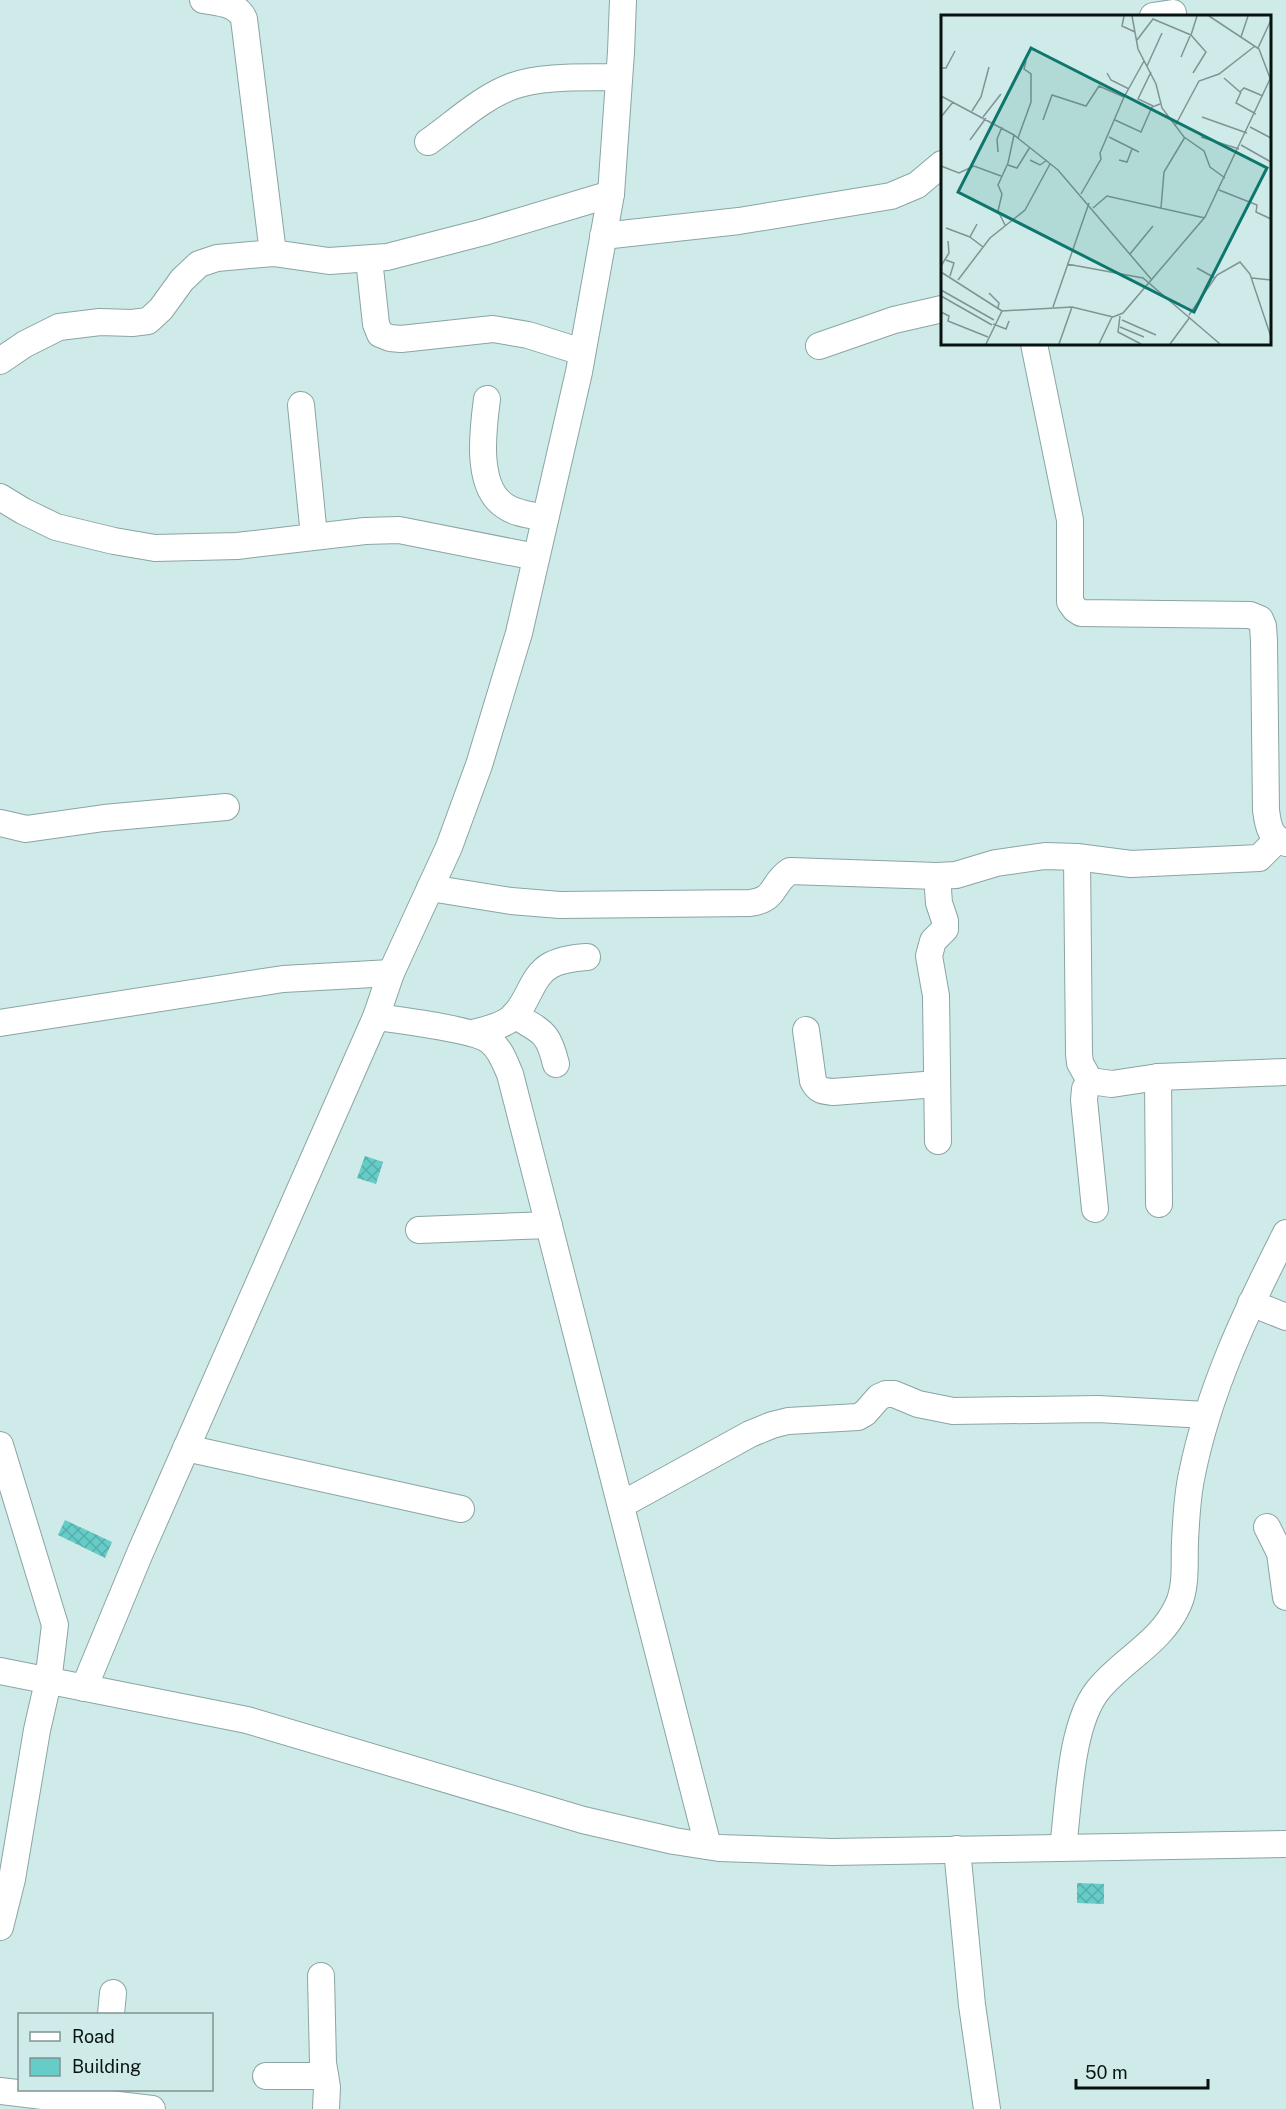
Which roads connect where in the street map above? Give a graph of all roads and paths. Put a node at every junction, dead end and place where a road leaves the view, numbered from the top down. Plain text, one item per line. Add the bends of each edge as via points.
1 (203, 0) edge
2 (623, 0) edge
3 (619, 77) junction
4 (428, 142) dead end
5 (941, 165) edge
6 (611, 194) junction
7 (603, 237) junction
8 (273, 253) junction
9 (369, 259) junction
10 (941, 309) edge
11 (1034, 345) edge
12 (819, 346) dead end
13 (582, 352) junction
14 (0, 360) edge
15 (487, 399) dead end
16 (301, 405) dead end
17 (0, 497) edge
18 (545, 519) junction
19 (314, 536) junction
20 (536, 556) junction
21 (226, 807) dead end
22 (0, 823) edge
23 (1281, 842) edge
24 (1077, 856) junction
25 (937, 876) junction
26 (430, 888) junction
27 (587, 957) dead end
28 (392, 972) junction
29 (514, 1015) junction
30 (376, 1017) junction
31 (0, 1023) edge
32 (806, 1030) dead end
33 (473, 1033) junction
34 (556, 1064) dead end
35 (1286, 1072) edge
36 (1158, 1077) junction
37 (1090, 1081) junction
38 (937, 1084) junction
39 (938, 1141) dead end
40 (1159, 1204) dead end
41 (1095, 1209) dead end
42 (549, 1225) junction
43 (419, 1230) dead end
44 (1286, 1233) edge
45 (1251, 1303) junction
46 (1286, 1317) edge
47 (1206, 1415) junction
48 (0, 1445) edge
49 (186, 1448) junction
50 (621, 1505) junction
51 (461, 1509) dead end
52 (1267, 1527) dead end
53 (1286, 1597) edge
54 (0, 1671) edge
55 (48, 1682) junction
56 (84, 1688) junction
57 (1286, 1844) edge
58 (708, 1846) junction
59 (1063, 1848) junction
60 (957, 1849) junction
61 (0, 1927) edge
62 (321, 1976) dead end
63 (266, 2076) dead end
64 (325, 2076) junction
65 (0, 2091) edge
66 (105, 2096) edge
67 (152, 2109) edge
68 (326, 2109) edge
69 (987, 2109) edge

1 - 8 street via 232,6 244,19
2 - 3 street
3 - 4 street via 540,80 514,85
3 - 6 street
5 - 7 street via 917,185 891,196 739,221
6 - 7 street
6 - 9 street via 484,232
7 - 13 street
8 - 9 street via 329,261
8 - 14 street via 217,258 199,264 148,321 59,327
9 - 13 street via 380,334 400,339 493,329
10 - 12 street via 894,320
11 - 23 street via 1070,520 1070,602 1081,613 1250,615 1260,619 1264,641 1266,810 1268,827
13 - 18 street
15 - 18 street via 483,452 488,485 494,496 512,510
16 - 19 street
17 - 19 street via 56,527 155,548 237,546
18 - 20 street
19 - 20 street via 399,530
20 - 26 street via 519,633 479,765
21 - 22 street via 26,829
23 - 24 street via 1259,858 1131,864
24 - 25 street via 1029,857
24 - 37 street via 1078,1054
25 - 26 street via 790,871 782,876 770,896 750,903 560,905
25 - 38 street via 945,921 945,929 933,941 929,956 936,996
26 - 28 street
27 - 29 street via 549,965
28 - 30 street
28 - 31 street via 283,979
29 - 33 street via 497,1026
29 - 34 street via 549,1040
30 - 33 street
30 - 49 street
32 - 38 street via 813,1082 822,1091
33 - 42 street via 490,1040 500,1051 510,1074
35 - 36 street
36 - 37 street via 1112,1084
36 - 40 street
37 - 41 street via 1084,1100
38 - 39 street
42 - 43 street
42 - 50 street
44 - 45 street
45 - 46 street
45 - 47 street
47 - 50 street via 1098,1409 953,1411 886,1394 858,1417 788,1421 750,1434
47 - 59 street via 1191,1477 1179,1603 1165,1628 1087,1705 1078,1733
48 - 55 street via 55,1625
49 - 51 street
49 - 56 street
50 - 58 street
52 - 53 street via 1280,1553
54 - 55 street
55 - 56 street
55 - 61 street
56 - 58 street via 247,1720 583,1820
57 - 59 street
58 - 60 street via 832,1852
59 - 60 street
60 - 69 street
62 - 64 street
63 - 64 street
64 - 68 street
65 - 66 street
66 - 67 street

